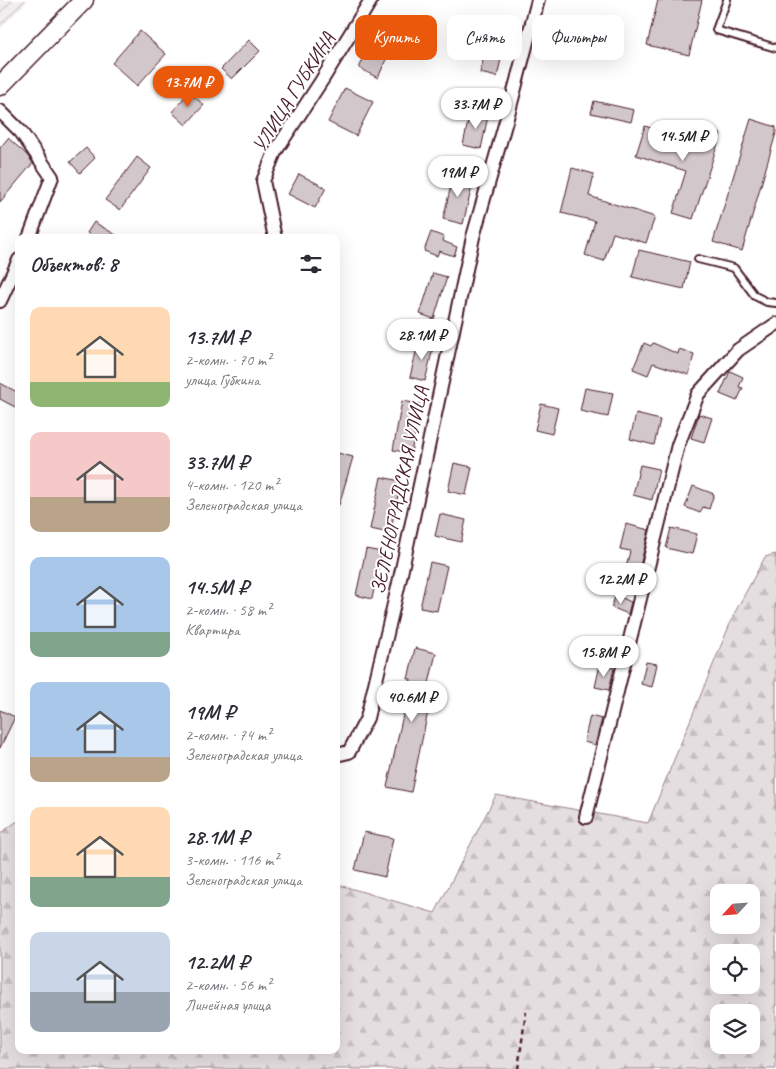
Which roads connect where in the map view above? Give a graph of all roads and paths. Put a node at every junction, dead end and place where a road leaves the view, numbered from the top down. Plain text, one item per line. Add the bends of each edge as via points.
1 (84, 0) edge
2 (371, 0) edge
3 (538, 0) edge
4 (727, 0) edge
5 (776, 48) edge
6 (0, 86) edge
7 (0, 111) edge
8 (31, 234) edge
9 (274, 234) edge
10 (698, 259) dead end
11 (15, 269) edge
12 (0, 301) edge
13 (776, 303) edge
14 (776, 324) edge
15 (342, 754) edge
16 (586, 817) dead end
17 (526, 1012) dead end
18 (518, 1069) edge

1 - 6 main road
2 - 9 street, УЛИЦА ГУБКИНА via 275,152 263,181
3 - 15 street, ЗЕЛЕНОГРАДСКАЯ УЛИЦА via 473,237 399,583 366,718
4 - 5 lane via 716,30
7 - 8 street via 21,132 52,177
10 - 13 lane via 734,268 755,296
11 - 12 street
14 - 16 street via 738,350 698,394 678,445
17 - 18 path

